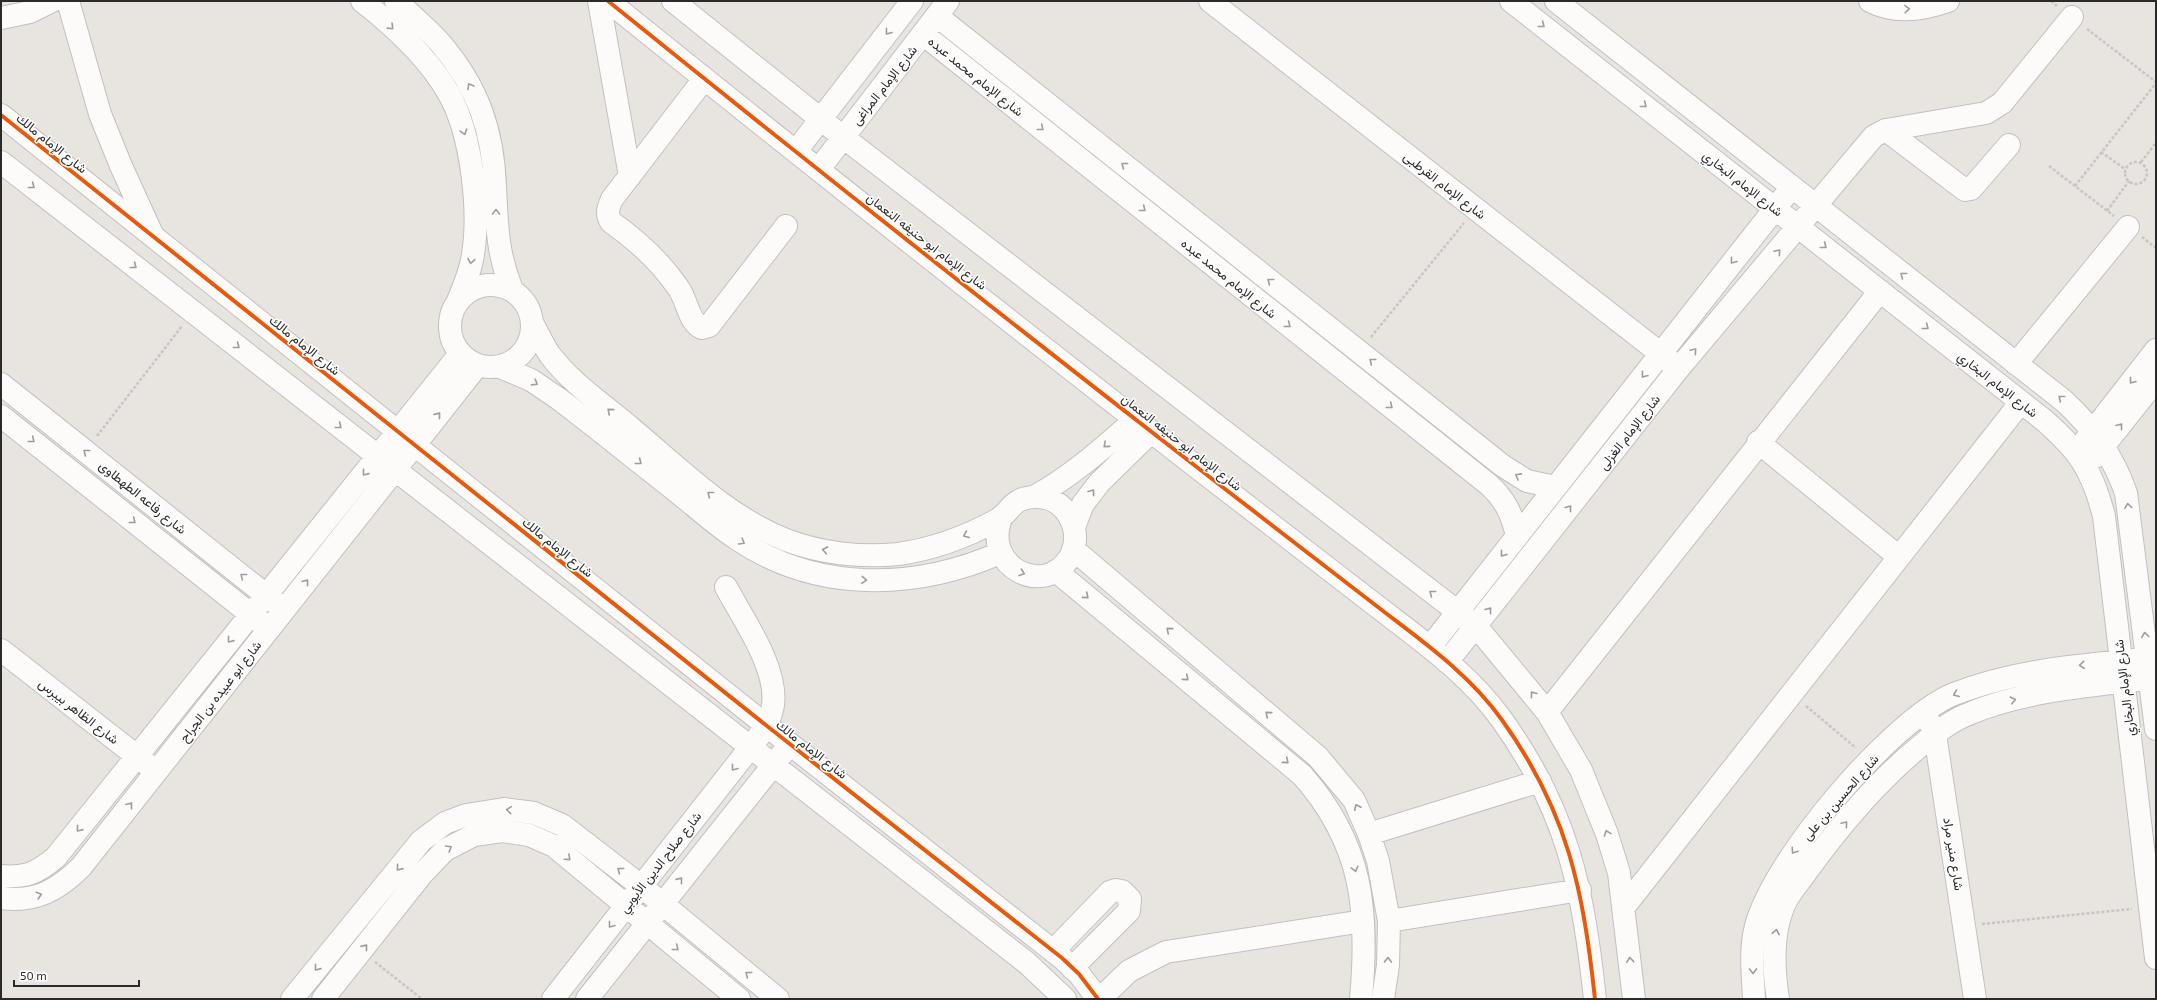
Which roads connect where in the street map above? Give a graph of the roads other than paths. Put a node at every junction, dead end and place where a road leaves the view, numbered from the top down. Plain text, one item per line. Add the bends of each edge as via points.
1 (52, 1) edge
2 (68, 1) edge
3 (362, 1) edge
4 (396, 1) edge
5 (599, 1) edge
6 (608, 1) edge
7 (672, 1) edge
8 (912, 1) edge
9 (1210, 1) edge
10 (1511, 1) edge
11 (1556, 1) edge
12 (1870, 1) edge
13 (1948, 1) edge
14 (943, 8) edge
15 (2072, 17) road end
16 (1, 18) edge
17 (923, 34) junction
18 (704, 78) junction
19 (1, 115) edge
20 (820, 120) junction
21 (1886, 130) junction
22 (843, 137) junction
23 (2009, 145) dead end
24 (796, 151) junction
25 (1, 162) edge
26 (819, 169) junction
27 (630, 176) junction
28 (1792, 187) junction
29 (1816, 206) junction
30 (1775, 208) junction
31 (1197, 223) junction
32 (786, 226) dead end
33 (1799, 227) junction
34 (2128, 227) road end
35 (154, 238) junction
36 (1183, 241) junction
37 (512, 290) junction
38 (1880, 290) junction
39 (457, 303) junction
40 (532, 323) junction
41 (2156, 350) edge
42 (1660, 354) junction
43 (469, 360) junction
44 (2016, 364) junction
45 (500, 367) junction
46 (1679, 368) junction
47 (2156, 380) edge
48 (1, 384) edge
49 (2021, 402) junction
50 (1, 416) edge
51 (1144, 425) junction
52 (406, 438) junction
53 (2099, 438) junction
54 (1758, 442) junction
55 (2082, 460) junction
56 (387, 463) junction
57 (1555, 487) junction
58 (1034, 497) junction
59 (1001, 518) junction
60 (1074, 527) junction
61 (1517, 536) junction
62 (1073, 549) junction
63 (1000, 553) junction
64 (1900, 557) junction
65 (1056, 571) junction
66 (726, 587) dead end
67 (266, 595) junction
68 (284, 610) junction
69 (1457, 612) junction
70 (251, 615) junction
71 (1476, 626) junction
72 (269, 629) junction
73 (1430, 647) junction
74 (1, 650) edge
75 (1447, 662) junction
76 (2152, 668) edge
77 (2122, 671) junction
78 (1547, 712) junction
79 (1922, 714) junction
80 (767, 726) junction
81 (2156, 729) edge
82 (1936, 734) junction
83 (790, 744) junction
84 (750, 748) junction
85 (1875, 755) junction
86 (137, 757) junction
87 (773, 766) junction
88 (1896, 766) junction
89 (156, 772) junction
90 (1540, 781) junction
91 (1369, 834) junction
92 (1, 876) edge
93 (641, 886) junction
94 (1580, 890) junction
95 (1, 898) edge
96 (662, 903) junction
97 (625, 906) junction
98 (1624, 907) junction
99 (2153, 907) edge
100 (1363, 921) junction
101 (1389, 921) junction
102 (646, 923) junction
103 (2155, 935) edge
104 (1053, 951) junction
105 (2156, 958) edge
106 (1072, 968) junction
107 (292, 999) edge
108 (323, 999) edge
109 (553, 999) edge
110 (587, 999) edge
111 (739, 999) edge
112 (778, 999) edge
113 (1065, 999) edge
114 (1099, 999) edge
115 (1361, 999) edge
116 (1384, 999) edge
117 (1595, 999) edge
118 (1634, 999) edge
119 (1754, 999) edge
120 (1778, 999) edge
121 (1975, 999) edge

1 - 16 street via 30,12
2 - 35 street via 103,120
3 -> 39 street via 423,58 437,76 449,94 466,140 474,189 474,238 466,282
37 -> 4 street via 505,273 497,236 494,170 488,124 476,95 460,68 441,44
5 - 27 street
6 - 18 street, شارع الإمام ابو حنيفه النعمان
7 - 20 street
8 -> 20 street
9 - 42 street, شارع الإمام القرطبى
10 -> 30 street, شارع الإمام البخاري
11 - 28 street, شارع الإمام البخاري
12 -> 13 street via 1903,10 1928,8
14 - 17 street, شارع الإمام المراغى
31 -> 14 street, شارع الإمام محمد عبده
15 - 21 street via 1995,109 1976,115
17 - 22 street, شارع الإمام المراغى
17 -> 36 street, شارع الإمام محمد عبده
18 - 24 street, شارع الإمام ابو حنيفه النعمان
18 - 27 street
19 - 35 street, شارع الإمام مالك
20 - 22 street
20 - 24 street
21 - 23 street via 1965,190 1971,188
21 - 29 street, شارع الإمام الغزلى via 1874,136
22 - 26 street, شارع الإمام المراغى
69 -> 22 street
24 - 26 street, شارع الإمام ابو حنيفه النعمان
25 -> 56 street
26 - 51 street, شارع الإمام ابو حنيفه النعمان
27 - 32 street via 612,199 608,209 609,218 659,262 680,290 695,324 702,328 709,326
28 - 29 street, شارع الإمام البخاري
28 - 30 street, شارع الإمام الغزلى
29 - 33 street, شارع الإمام الغزلى
44 -> 29 street, شارع الإمام البخاري
30 - 33 street, شارع الإمام البخاري
30 -> 42 street, شارع الإمام الغزلى
31 - 36 street
57 -> 31 street, شارع الإمام محمد عبده via 1534,483 1514,474
33 -> 38 street, شارع الإمام البخاري
46 -> 33 street, شارع الإمام الغزلى
34 - 44 street
35 - 52 street, شارع الإمام مالك
36 -> 61 street, شارع الإمام محمد عبده via 1488,484 1508,506
37 - 39 street via 492,285 482,286 464,295
37 - 40 street via 526,304
38 -> 49 street, شارع الإمام البخاري
38 - 54 street
39 - 43 street via 452,313 450,335
40 - 45 street via 532,333 525,351 518,358
59 -> 40 street via 951,542 896,554 841,553 787,540 761,529 713,496 574,381 550,354
41 -> 53 street
42 - 46 street, شارع الإمام القرطبى
42 -> 57 street, شارع الإمام الغزلى
43 - 45 street
43 - 52 street, شارع ابو عبيده بن الجراح
53 -> 44 street, شارع الإمام البخاري via 2064,401
45 -> 63 street via 531,380 559,399 737,539 786,564 839,578 894,580 949,572
71 -> 46 street, شارع الإمام الغزلى
53 -> 47 street
67 -> 48 street, شارع رفاعه الطهطاوى
49 - 55 street, شارع الإمام البخاري via 2062,436
49 - 64 street
50 -> 70 street, شارع رفاعه الطهطاوى
51 -> 58 street
60 -> 51 street via 1083,504
51 - 73 street, شارع الإمام ابو حنيفه النعمان
52 - 56 street, شارع ابو عبيده بن الجراح
52 - 80 street, شارع الإمام مالك
53 - 55 street
76 -> 53 street, شارع الإمام البخاري via 2126,493 2118,470
54 - 64 street
54 - 78 street
55 - 77 street, شارع الإمام البخاري via 2097,491 2104,516
56 -> 67 street, شارع ابو عبيده بن الجراح
68 -> 56 street, شارع ابو عبيده بن الجراح
56 - 84 street
57 - 61 street, شارع الإمام الغزلى
58 - 59 street via 1015,503
58 - 60 street via 1045,498 1064,508
59 - 63 street via 996,535
60 - 62 street via 1076,538
61 -> 69 street, شارع الإمام الغزلى
62 - 65 street via 1066,562
91 -> 62 street via 1354,800 1318,757
63 -> 65 street via 1010,566 1024,574 1040,576
64 - 98 street
65 -> 100 street via 1307,780 1335,818 1346,842 1361,894
66 - 80 street via 754,638 772,684 773,705
67 - 68 street, شارع رفاعه الطهطاوى
67 - 70 street, شارع ابو عبيده بن الجراح
68 - 72 street, شارع ابو عبيده بن الجراح
69 - 71 street
69 - 73 street, شارع الإمام الغزلى
70 - 72 street, شارع رفاعه الطهطاوى
70 -> 86 street, شارع ابو عبيده بن الجراح
71 - 75 street, شارع الإمام الغزلى
78 -> 71 street
72 - 89 street, شارع ابو عبيده بن الجراح
73 - 75 street, شارع الإمام ابو حنيفه النعمان
74 - 86 street, شارع الظاهر بيبرس
75 - 90 street, شارع الإمام ابو حنيفه النعمان via 1475,687 1500,716
76 - 77 street
76 - 81 street, شارع الإمام البخاري
77 -> 79 street, شارع الحسين بن على via 2057,667 2005,677 1953,694
82 -> 77 street, شارع الحسين بن على via 1964,716 1994,704 2059,690
77 - 99 street, شارع الإمام البخاري
98 -> 78 street via 1619,873 1607,834 1581,770
79 - 82 street, شارع منير مراد
79 - 85 street, شارع الحسين بن على
80 - 83 street, شارع الإمام مالك
80 - 84 street, شارع صلاح الدين الأيوبي
82 - 88 street, شارع الحسين بن على
82 - 121 street, شارع منير مراد
83 - 87 street, شارع صلاح الدين الأيوبي
83 - 104 street, شارع الإمام مالك
84 - 87 street
84 -> 93 street, شارع صلاح الدين الأيوبي
85 - 88 street
85 -> 119 street, شارع الحسين بن على via 1837,796 1794,850 1767,894 1754,930
86 - 89 street, شارع الظاهر بيبرس
86 -> 92 street, شارع ابو عبيده بن الجراح via 56,857 40,870 18,877
96 -> 87 street, شارع صلاح الدين الأيوبي
87 - 113 street via 1027,963
120 -> 88 street, شارع الحسين بن على via 1774,960 1776,931 1786,901 1820,854
95 -> 89 street, شارع ابو عبيده بن الجراح via 28,898 48,893 66,882 81,867
90 - 91 street
90 - 94 street, شارع الإمام ابو حنيفه النعمان via 1565,838
91 - 101 street via 1378,861
93 - 96 street
93 - 97 street, شارع صلاح الدين الأيوبي
93 -> 107 street via 562,825 534,813 504,809 466,815 445,823 420,841
94 - 101 street
94 - 117 street, شارع الإمام ابو حنيفه النعمان
96 - 102 street, شارع صلاح الدين الأيوبي
112 -> 96 street
97 - 102 street
108 -> 97 street via 422,874 445,850 474,835 502,831 529,835 554,846
97 -> 109 street, شارع صلاح الدين الأيوبي
118 -> 98 street
99 - 103 street, شارع الإمام البخاري
100 - 114 street via 1166,952 1129,971
100 - 115 street via 1364,964
116 -> 101 street
102 - 110 street, شارع صلاح الدين الأيوبي
102 -> 111 street
103 - 105 street, شارع الإمام البخاري
104 - 106 street, شارع الإمام مالك
104 - 106 street via 1110,892 1116,890 1127,894 1130,899 1128,911
106 - 114 street, شارع الإمام مالك

